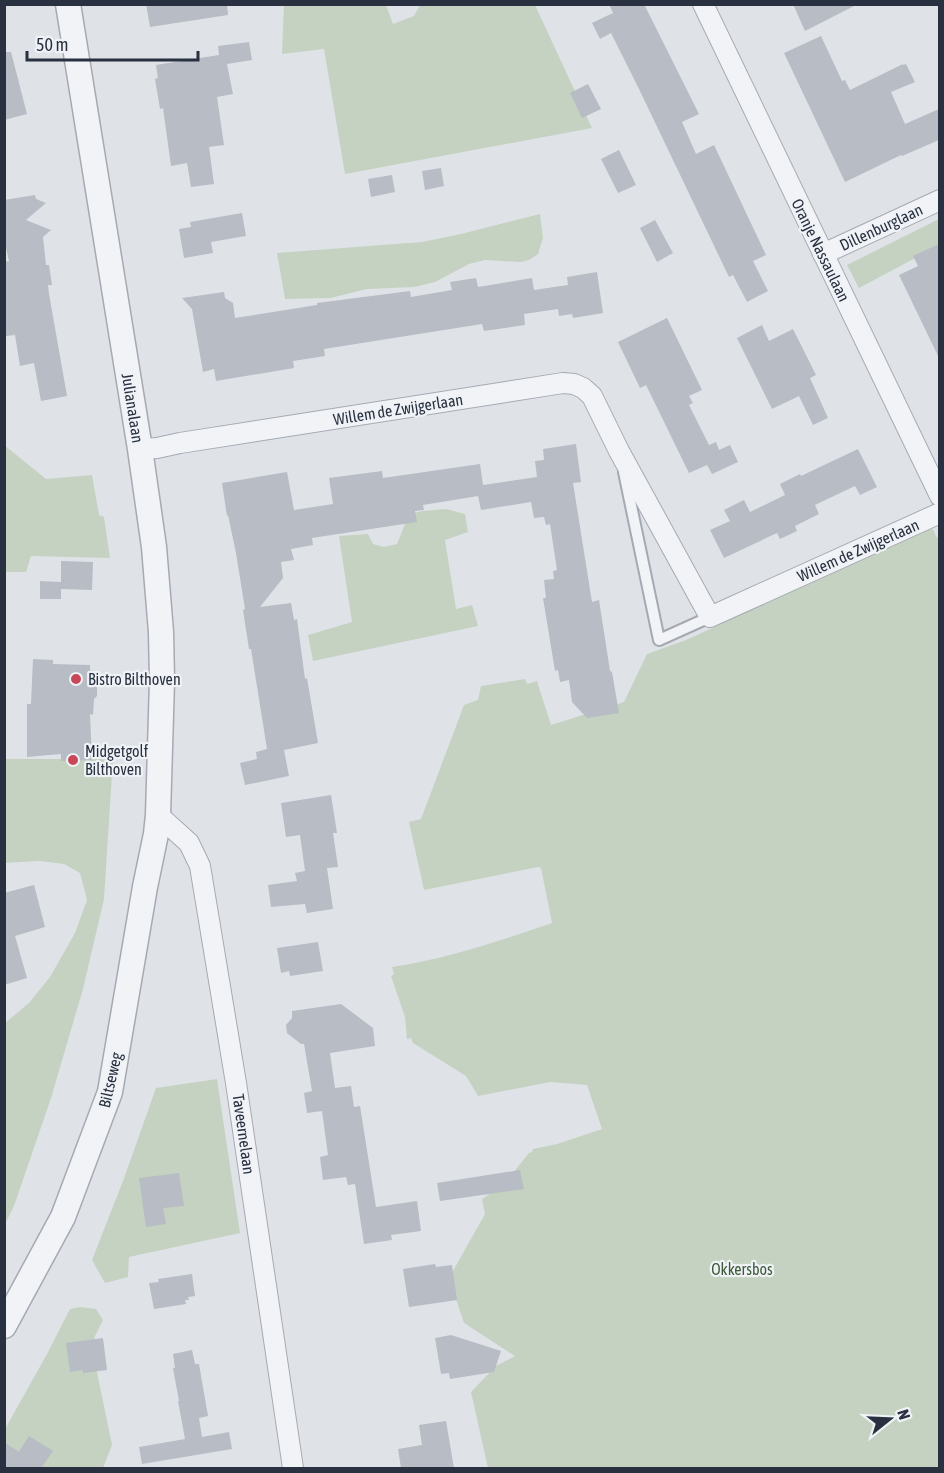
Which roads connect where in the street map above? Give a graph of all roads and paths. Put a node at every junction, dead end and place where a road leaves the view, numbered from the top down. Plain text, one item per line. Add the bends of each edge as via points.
1 (68, 4) edge
2 (703, 4) edge
3 (939, 200) edge
4 (823, 254) junction
5 (140, 449) junction
6 (619, 451) junction
7 (939, 496) edge
8 (939, 513) edge
9 (710, 617) junction
10 (158, 815) junction
11 (4, 1326) edge
12 (293, 1468) edge

1 - 5 street, Julianalaan
2 - 4 street, Oranje Nassaulaan
3 - 4 street, Dillenburglaan
4 - 7 street, Oranje Nassaulaan
5 - 6 street, Willem de Zwijgerlaan via 563,383 583,388 592,396
5 - 10 street, Julianalaan via 161,632
6 - 9 street, Willem de Zwijgerlaan
6 - 9 lane, Willem de Zwijgerlaan via 659,640
8 - 9 street, Willem de Zwijgerlaan
10 - 11 street, Biltseweg via 110,1092 63,1217
10 - 12 street, Taveernelaan via 189,843 200,866

